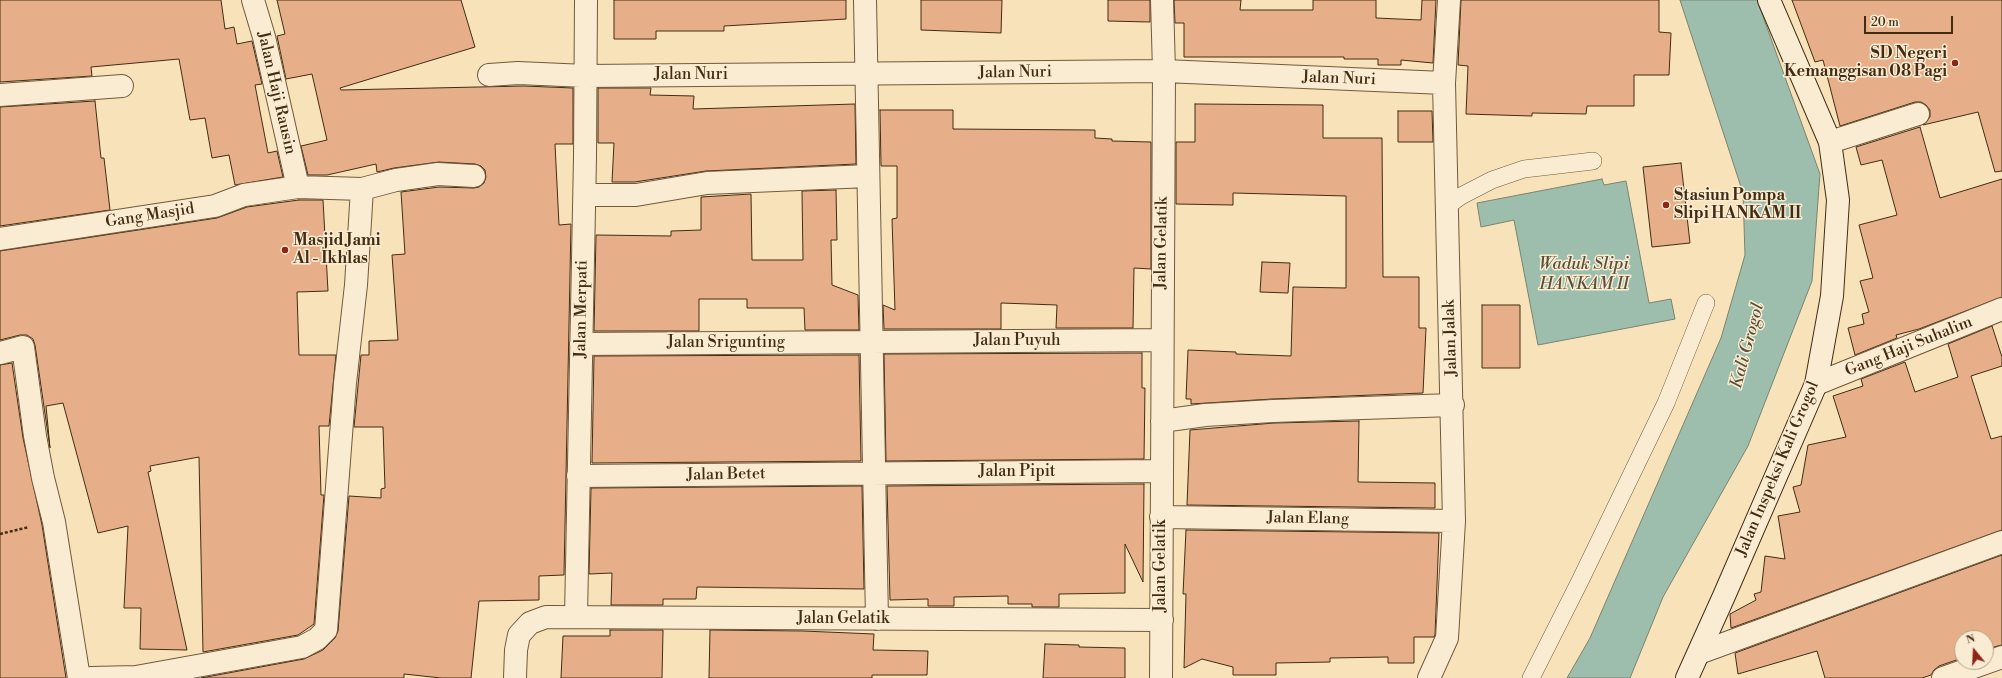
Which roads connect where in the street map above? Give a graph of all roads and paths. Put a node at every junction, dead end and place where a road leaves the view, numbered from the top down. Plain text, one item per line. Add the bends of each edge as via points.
1 (253, 0) edge
2 (586, 0) edge
3 (865, 0) edge
4 (1162, 0) edge
5 (1449, 0) edge
6 (1769, 0) edge
7 (1164, 71) junction
8 (866, 74) junction
9 (489, 75) dead end
10 (586, 76) junction
11 (1444, 83) junction
12 (122, 86) dead end
13 (0, 95) edge
14 (1918, 114) dead end
15 (1830, 142) junction
16 (1593, 161) dead end
17 (474, 176) dead end
18 (868, 176) junction
19 (298, 187) junction
20 (362, 189) junction
21 (585, 195) junction
22 (1446, 208) junction
23 (0, 239) edge
24 (1706, 303) dead end
25 (2002, 309) edge
26 (1161, 340) junction
27 (872, 342) junction
28 (581, 344) junction
29 (0, 353) edge
30 (1816, 384) junction
31 (1453, 405) junction
32 (1162, 421) junction
33 (1161, 471) junction
34 (873, 473) junction
35 (578, 476) junction
36 (1161, 518) junction
37 (1454, 521) junction
38 (2002, 542) edge
39 (576, 617) junction
40 (877, 619) junction
41 (1162, 620) junction
42 (1699, 652) junction
43 (2002, 657) edge
44 (1428, 676) edge
45 (79, 678) edge
46 (91, 678) edge
47 (515, 678) edge
48 (1161, 678) edge
49 (1531, 678) edge
50 (1687, 678) edge
51 (1943, 678) edge

1 - 19 street, Jalan Haji Rausin via 264,37
2 - 10 street, Jalan Merpati
3 - 8 street
4 - 7 street, Jalan Gelatik
5 - 11 street, Jalan Jalak
6 - 15 street, Jalan Inspeksi Kali Grogol
7 - 8 street, Jalan Nuri
7 - 11 street, Jalan Nuri
7 - 26 street, Jalan Gelatik
8 - 10 street, Jalan Nuri
8 - 18 street
9 - 10 street, Jalan Nuri via 518,72
10 - 21 street, Jalan Merpati
11 - 22 street, Jalan Jalak
12 - 13 street
14 - 15 street
15 - 30 street, Jalan Inspeksi Kali Grogol via 1838,208 1832,296
16 - 22 lane via 1524,169 1492,180 1461,196
17 - 20 street, Gang Masjid via 438,174 396,180
18 - 21 street via 707,183 636,195
18 - 27 street
19 - 20 street, Gang Masjid
19 - 23 street, Gang Masjid via 244,195 215,206
20 - 46 street via 326,630 317,639 302,647 136,677
21 - 28 street, Jalan Merpati
22 - 31 street, Jalan Jalak
24 - 49 lane via 1666,403
25 - 30 street, Gang Haji Suhalim
26 - 27 street, Jalan Puyuh
26 - 32 street, Jalan Gelatik
27 - 28 street, Jalan Srigunting
27 - 34 street
28 - 35 street, Jalan Merpati
29 - 45 street via 23,347 35,436 54,522
30 - 42 street, Jalan Inspeksi Kali Grogol
31 - 32 street via 1273,411 1205,415
31 - 37 street, Jalan Jalak
32 - 33 street, Jalan Gelatik
33 - 34 street, Jalan Pipit
33 - 36 street, Jalan Gelatik
34 - 35 street, Jalan Betet
34 - 40 street
35 - 39 street, Jalan Merpati
36 - 37 street, Jalan Elang
36 - 41 street, Jalan Gelatik
37 - 44 street, Jalan Jalak via 1448,638
38 - 42 street
39 - 40 street, Jalan Gelatik
39 - 47 street, Jalan Gelatik via 546,617 530,623 519,635
40 - 41 street, Jalan Gelatik
41 - 48 street
42 - 50 street, Jalan Inspeksi Kali Grogol
43 - 51 street

